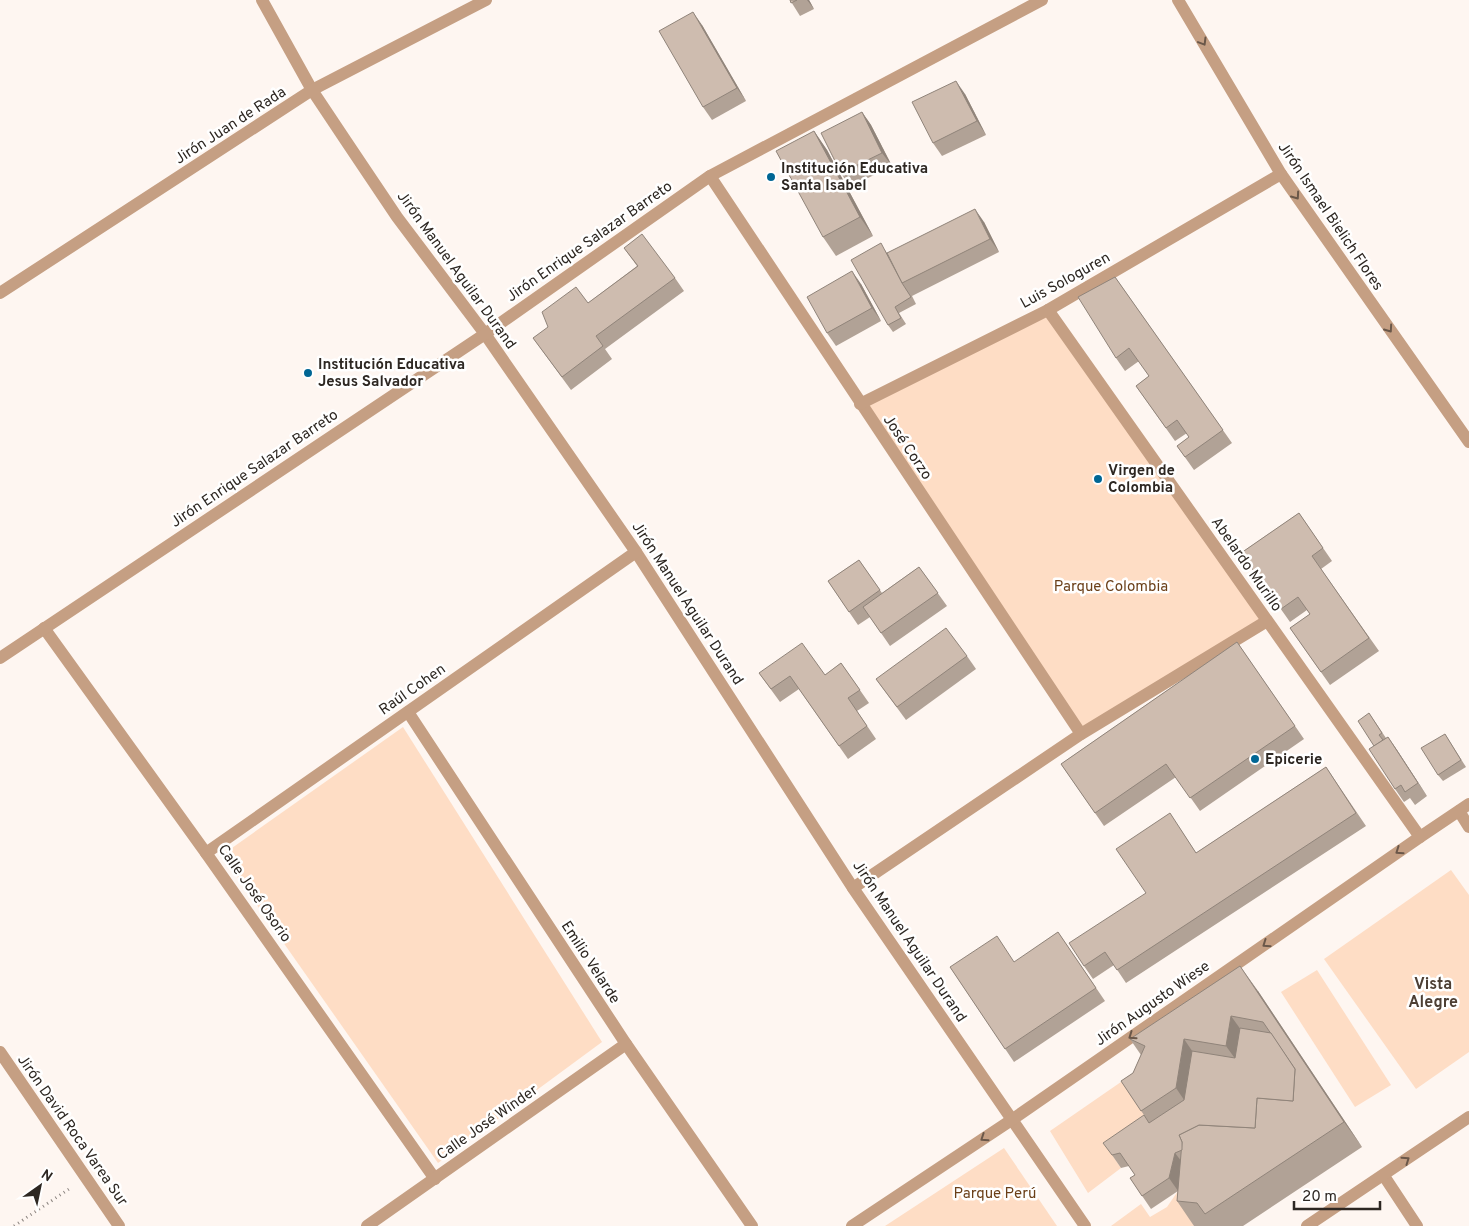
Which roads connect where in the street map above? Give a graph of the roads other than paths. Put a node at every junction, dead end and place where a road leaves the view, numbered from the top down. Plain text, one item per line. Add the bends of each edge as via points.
1 (262, 0) edge
2 (486, 0) edge
3 (1042, 0) edge
4 (1178, 0) edge
5 (312, 90) junction
6 (1281, 174) junction
7 (710, 176) junction
8 (0, 293) edge
9 (1048, 310) junction
10 (485, 334) junction
11 (860, 404) junction
12 (1469, 442) edge
13 (636, 552) junction
14 (1267, 621) junction
15 (44, 628) junction
16 (0, 658) edge
17 (408, 712) junction
18 (1081, 734) junction
19 (1464, 808) edge
20 (1469, 827) edge
21 (1420, 837) junction
22 (206, 852) junction
23 (853, 888) junction
24 (626, 1044) junction
25 (0, 1052) edge
26 (1469, 1117) edge
27 (1013, 1119) junction
28 (1384, 1176) junction
29 (435, 1179) junction
30 (119, 1226) edge
31 (367, 1226) edge
32 (752, 1226) edge
33 (852, 1226) edge
34 (1085, 1226) edge
35 (1307, 1226) edge
36 (1417, 1226) edge

1 - 5 street, Jirón Manuel Aguilar Durand
2 - 5 street, Jirón Juan de Rada
3 - 7 street, Jirón Enrique Salazar Barreto
4 -> 6 street, Jirón Ismael Bielich Flores
5 - 8 street, Jirón Juan de Rada
5 - 10 street, Jirón Manuel Aguilar Durand via 398,216
6 - 9 street, Luis Sologuren
6 -> 12 street, Jirón Ismael Bielich Flores
7 - 10 street, Jirón Enrique Salazar Barreto
7 - 11 street, José Corzo
9 - 11 street, Luis Sologuren
9 - 14 street, Abelardo Murillo
10 - 13 street, Jirón Manuel Aguilar Durand
10 - 15 street, Jirón Enrique Salazar Barreto
11 - 18 street, José Corzo
13 - 17 street, Raúl Cohen
13 - 23 street, Jirón Manuel Aguilar Durand
14 - 18 street
14 - 21 street, Abelardo Murillo
15 - 16 street, Jirón Enrique Salazar Barreto
15 - 22 street, Calle José Osorio
17 - 22 street, Raúl Cohen
17 - 24 street, Emilio Velarde
18 - 23 street
19 - 20 street
19 - 21 street, Jirón Augusto Wiese
21 -> 27 street, Jirón Augusto Wiese
22 - 29 street, Calle José Osorio
23 - 27 street, Jirón Manuel Aguilar Durand
24 - 29 street, Calle José Winder
24 - 32 street, Emilio Velarde
25 - 30 street, Jirón David Roca Varea Sur
28 -> 26 street
27 -> 33 street, Jirón Augusto Wiese
27 - 34 street, Jirón Manuel Aguilar Durand
28 - 35 street
28 - 36 street
29 - 31 street, Calle José Winder

